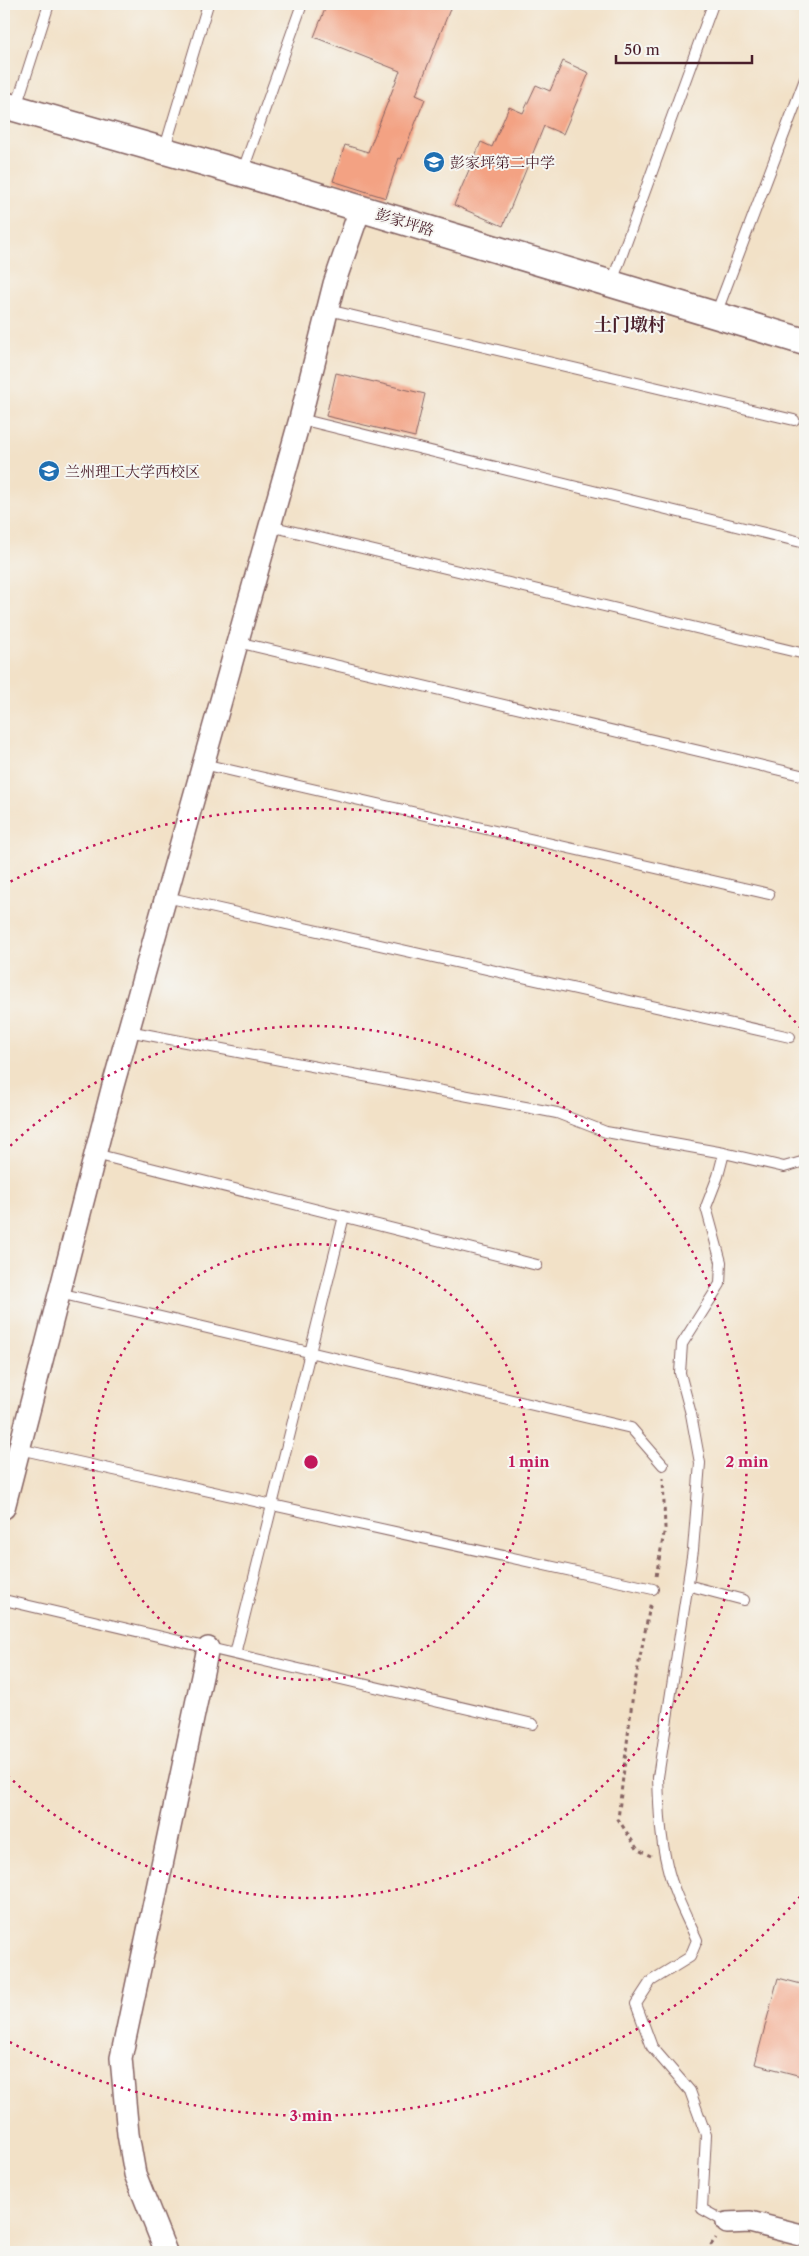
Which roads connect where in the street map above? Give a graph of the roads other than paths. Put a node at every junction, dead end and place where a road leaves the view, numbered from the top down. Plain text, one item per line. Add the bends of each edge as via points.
1 (49, 4) edge
2 (208, 4) edge
3 (302, 4) edge
4 (713, 4) edge
5 (805, 79) edge
6 (10, 107) edge
7 (164, 151) junction
8 (242, 173) junction
9 (360, 209) junction
10 (611, 284) junction
11 (328, 310) junction
12 (715, 315) junction
13 (805, 342) edge
14 (300, 419) junction
15 (794, 420) dead end
16 (270, 526) junction
17 (805, 543) edge
18 (237, 642) junction
19 (805, 654) edge
20 (203, 764) junction
21 (805, 776) edge
22 (769, 894) dead end
23 (166, 897) junction
24 (128, 1030) junction
25 (790, 1037) dead end
26 (724, 1153) junction
27 (95, 1154) junction
28 (805, 1161) edge
29 (344, 1216) junction
30 (537, 1265) dead end
31 (59, 1293) junction
32 (310, 1352) junction
33 (19, 1449) junction
34 (663, 1465) road end
35 (272, 1505) junction
36 (4, 1508) edge
37 (688, 1584) junction
38 (653, 1589) road end
39 (4, 1600) edge
40 (744, 1600) dead end
41 (208, 1648) junction
42 (235, 1654) junction
43 (533, 1724) dead end
44 (727, 2223) joint
45 (805, 2236) edge
46 (166, 2252) edge

1 - 6 lane
2 - 7 lane
3 - 8 lane
4 - 10 lane
5 - 12 lane
6 - 7 street, 彭家坪路
7 - 8 street, 彭家坪路
8 - 9 street, 彭家坪路
9 - 10 street, 彭家坪路
9 - 11 street
10 - 12 street, 彭家坪路
11 - 14 street
11 - 15 lane
12 - 13 street, 彭家坪路
14 - 16 street
14 - 17 lane
16 - 18 street
16 - 19 lane
18 - 20 street
18 - 21 lane
20 - 22 lane
20 - 23 street
23 - 24 street
23 - 25 lane
24 - 26 lane via 557,1113 606,1132
24 - 27 street
26 - 28 lane via 784,1167
26 - 37 lane via 706,1207 721,1262 720,1284 682,1344 680,1373 700,1463
27 - 29 lane
27 - 31 street
29 - 30 lane
29 - 32 lane
31 - 32 lane
31 - 33 street
32 - 34 lane via 631,1428
32 - 35 lane
33 - 35 lane
33 - 36 street
35 - 38 lane
35 - 42 lane
37 - 40 lane
37 - 44 lane via 658,1777 666,1865 697,1940 690,1957 651,1981 636,2004 652,2047 690,2091 706,2136 702,2209
39 - 41 lane
41 - 42 lane
41 - 46 street via 121,2058 135,2174
42 - 43 lane
44 - 45 street via 750,2222

